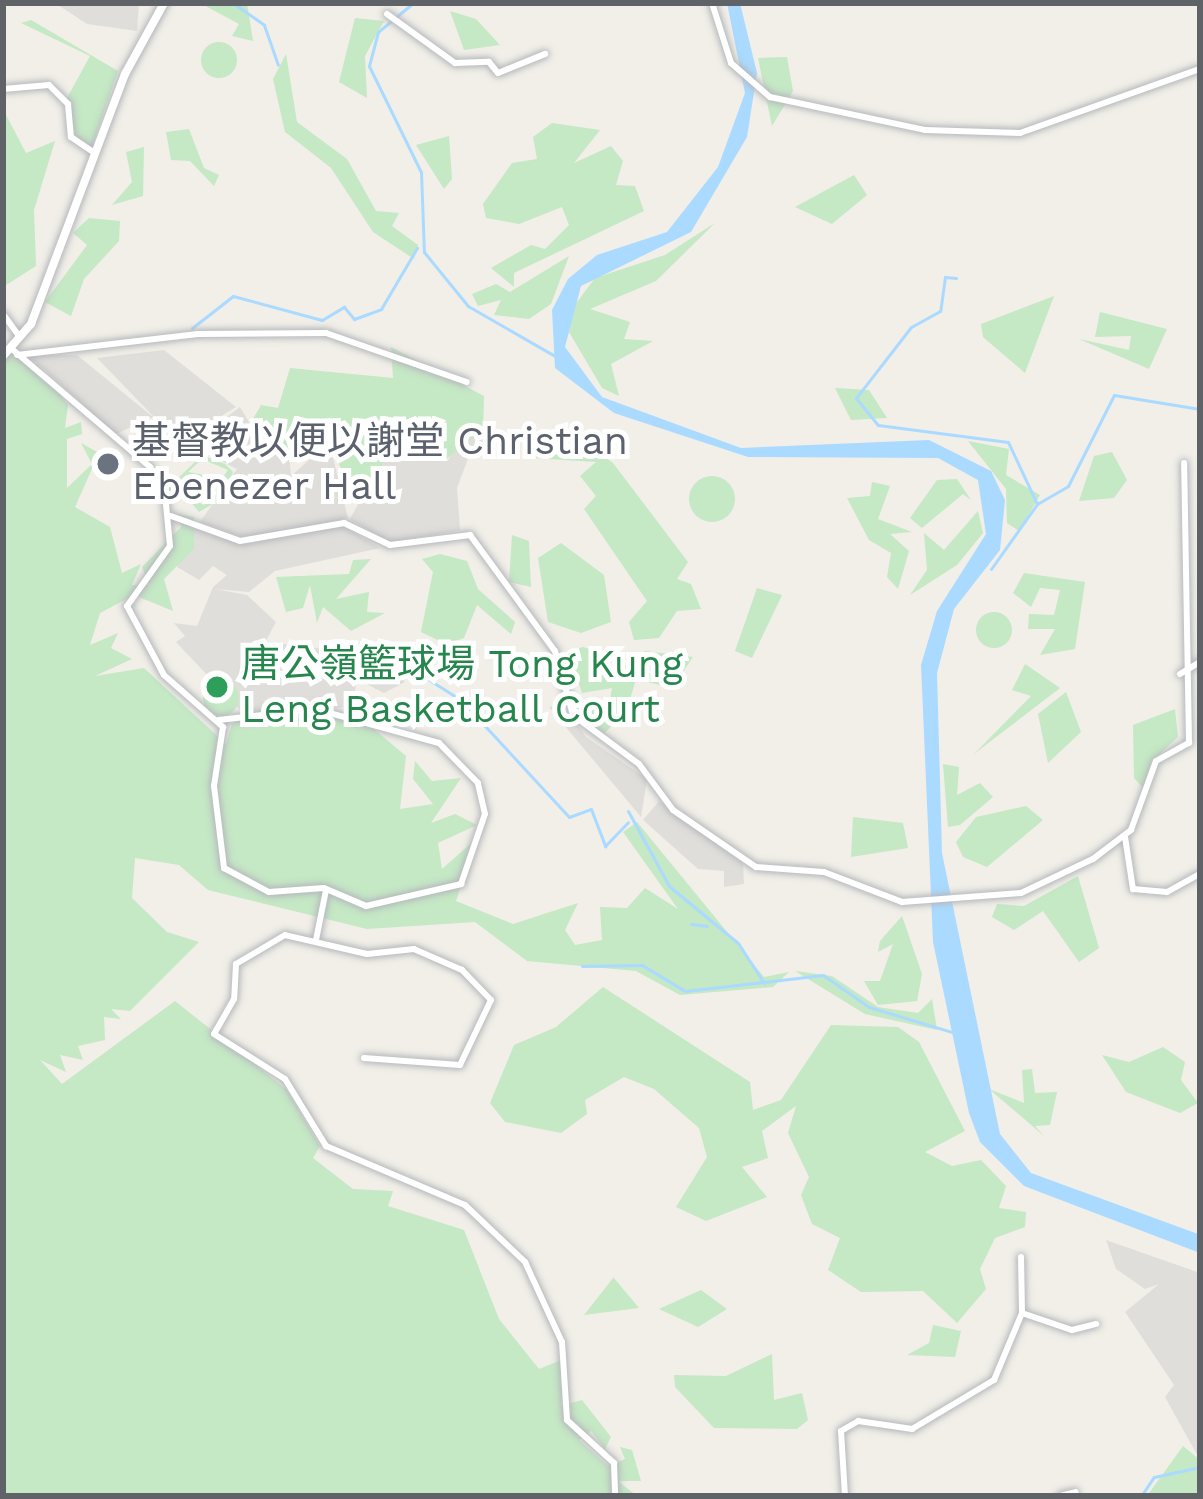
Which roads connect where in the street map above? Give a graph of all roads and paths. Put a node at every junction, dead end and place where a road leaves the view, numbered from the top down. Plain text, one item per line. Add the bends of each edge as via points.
1 (164, 3) edge
2 (712, 3) edge
3 (388, 15) dead end
4 (545, 54) dead end
5 (1200, 69) edge
6 (3, 89) edge
7 (95, 153) junction
8 (3, 314) edge
9 (22, 339) junction
10 (15, 352) junction
11 (3, 356) edge
12 (467, 382) dead end
13 (1184, 463) dead end
14 (171, 516) junction
15 (1200, 662) edge
16 (1180, 674) junction
17 (219, 720) junction
18 (1125, 837) junction
19 (1200, 874) edge
20 (326, 889) junction
21 (316, 940) junction
22 (364, 1058) dead end
23 (1021, 1257) dead end
24 (1022, 1312) junction
25 (1096, 1324) dead end
26 (1076, 1492) dead end
27 (615, 1496) edge
28 (845, 1496) edge
29 (1060, 1496) edge

1 - 7 main road
2 - 5 street via 739,73 770,97 925,130 1020,133
3 - 4 street via 442,60 489,62 498,73
6 - 7 street via 49,85 68,104 71,137
7 - 9 main road
8 - 9 street
9 - 10 main road
10 - 11 main road
10 - 12 street via 198,334 327,334
10 - 14 street via 150,467
13 - 16 street via 1193,560
14 - 17 street via 167,552 128,610 164,674
14 - 18 street via 240,541 350,522 390,544 470,535 555,651 573,715 639,764 673,810 756,867 824,872 893,902 1021,893
15 - 16 street
16 - 18 street via 1191,739 1156,761
17 - 20 street via 220,864 269,892
17 - 20 street via 294,709 369,716 439,743 478,783 484,829 459,886 366,906
18 - 19 street via 1133,889 1167,892
20 - 21 street
21 - 22 street via 367,954 421,950 491,1000 460,1065
21 - 27 street via 285,934 248,952 212,1031 285,1079 326,1146 465,1205 525,1262 562,1342 567,1420 612,1459
23 - 24 street
24 - 25 street via 1072,1330
24 - 28 street via 987,1388 929,1409 912,1429 858,1421 841,1431
26 - 29 street

